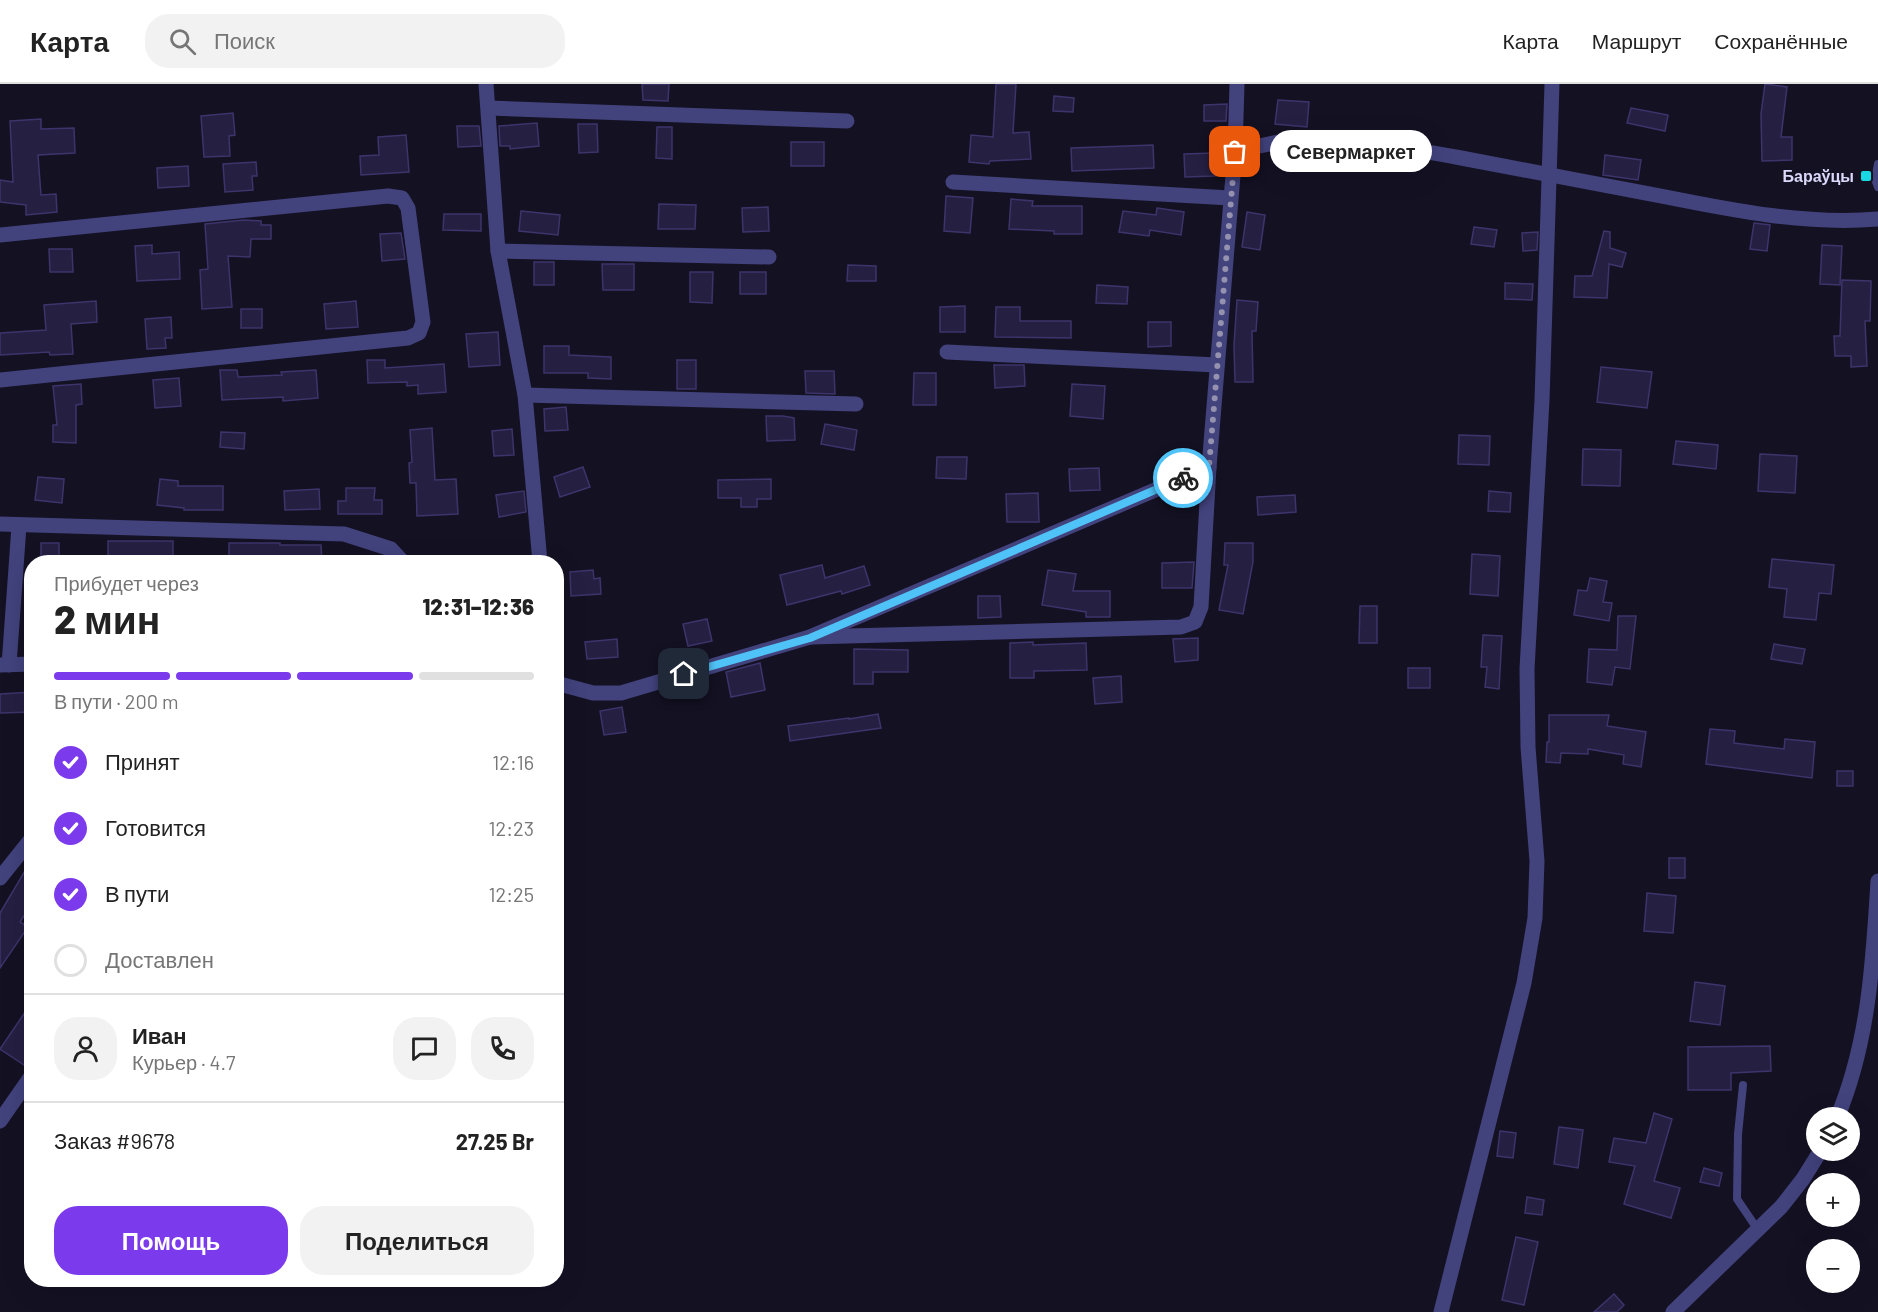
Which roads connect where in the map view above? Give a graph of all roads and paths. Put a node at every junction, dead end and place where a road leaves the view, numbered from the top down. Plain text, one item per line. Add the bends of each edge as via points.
1 (486, 84) edge
2 (1238, 84) edge
3 (1552, 84) edge
4 (489, 108) junction
5 (847, 121) dead end
6 (1235, 152) junction
7 (1878, 164) edge
8 (1548, 174) junction
9 (953, 182) dead end
10 (1878, 187) edge
11 (1230, 198) junction
12 (1878, 219) edge
13 (0, 236) edge
14 (498, 251) junction
15 (769, 257) dead end
16 (947, 352) dead end
17 (1217, 365) junction
18 (0, 380) edge
19 (525, 395) junction
20 (856, 404) dead end
21 (1209, 467) junction
22 (0, 524) edge
23 (19, 526) junction
24 (397, 555) edge
25 (539, 555) edge
26 (810, 638) junction
27 (24, 664) edge
28 (5, 665) edge
29 (564, 685) edge
30 (24, 848) edge
31 (0, 878) edge
32 (1878, 881) edge
33 (1743, 1085) dead end
34 (24, 1086) edge
35 (1842, 1107) edge
36 (0, 1121) edge
37 (1814, 1161) edge
38 (1758, 1231) junction
39 (1441, 1312) edge
40 (1673, 1312) edge

1 - 4 street
2 - 6 street
3 - 8 street
4 - 5 street
4 - 14 street
6 - 8 street via 1287,141 1331,140 1383,144
6 - 11 street
7 - 10 lane
8 - 12 street via 1790,218
8 - 39 street via 1542,400 1527,669 1528,747 1537,861 1535,918 1524,983
9 - 11 street
11 - 17 street
13 - 18 street via 388,196 402,198 408,208 423,322 419,333 408,338
14 - 15 street
14 - 19 street
16 - 17 street
17 - 21 street
19 - 20 street
19 - 25 street
21 - 26 street
21 - 26 street via 1201,607 1195,622 1181,627
22 - 23 street
23 - 24 street via 344,534 391,549
23 - 28 street
26 - 29 street via 621,693 593,693
27 - 28 street
30 - 31 street
32 - 35 street via 1868,1007
33 - 38 lane via 1737,1199
34 - 36 street
37 - 38 street
38 - 40 street

